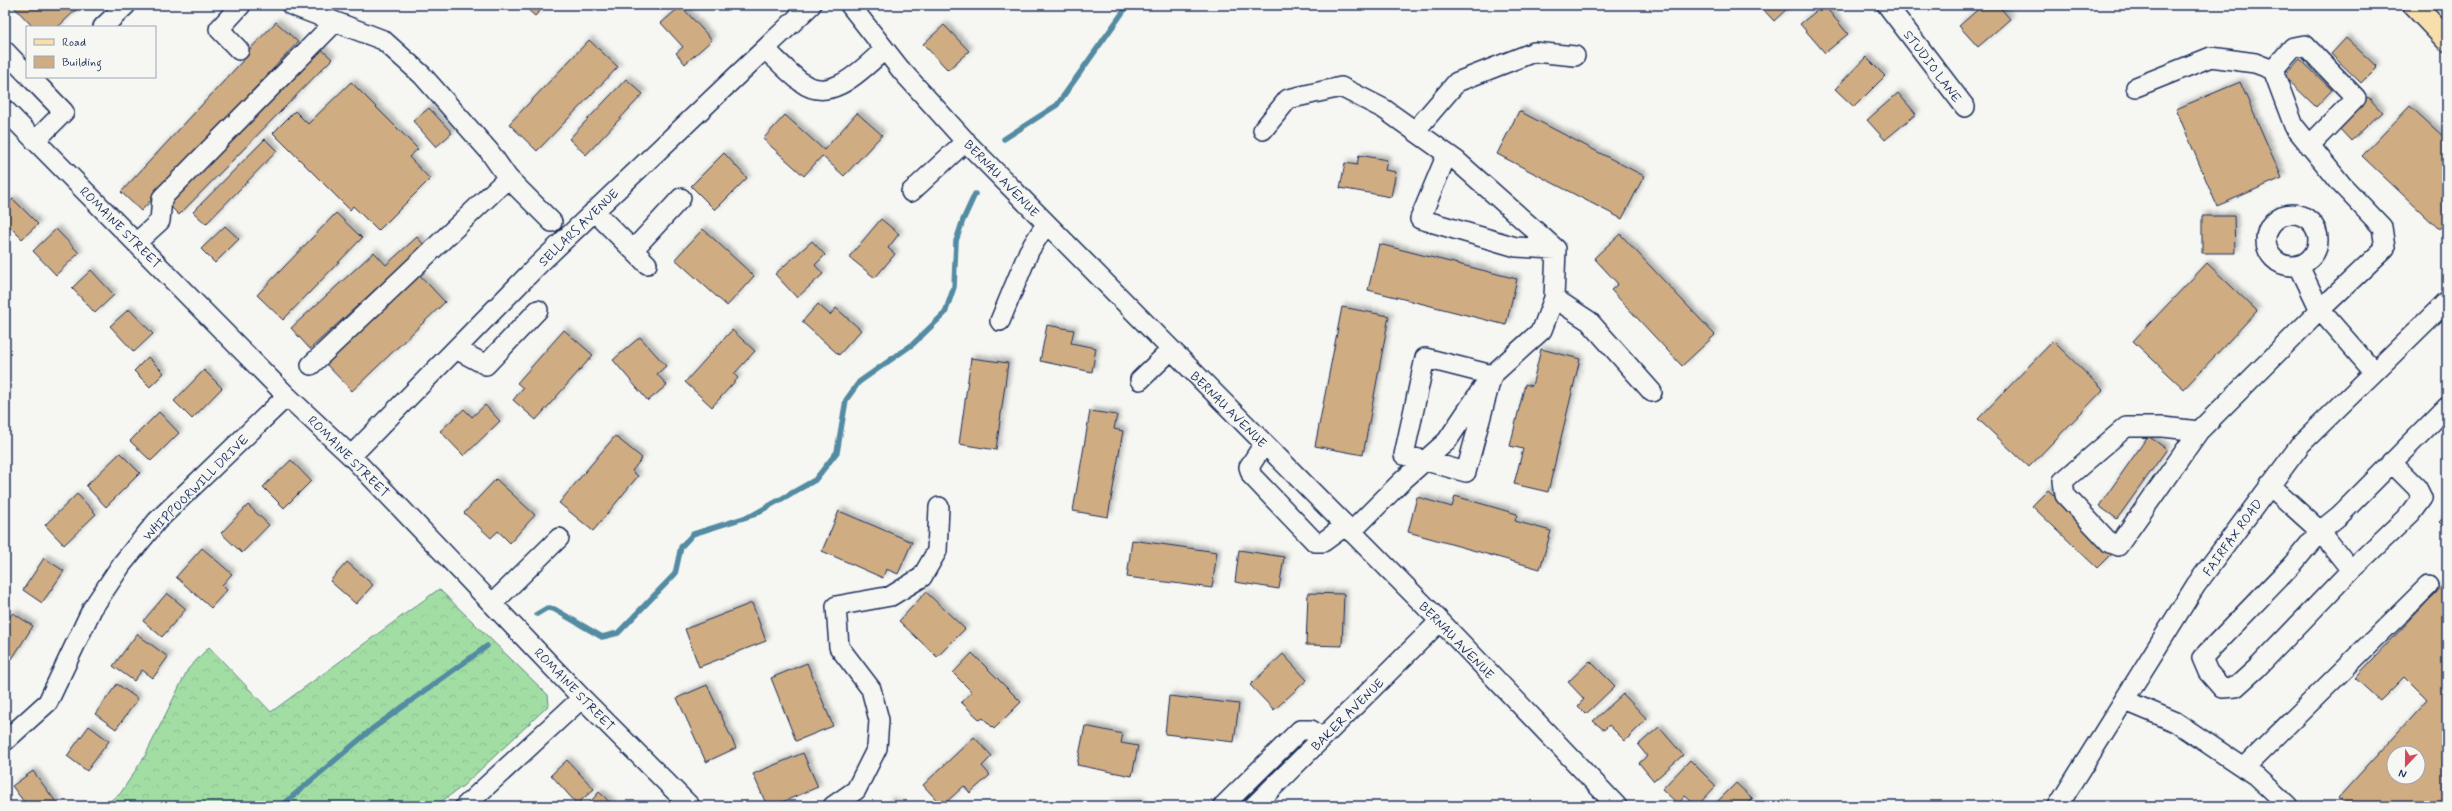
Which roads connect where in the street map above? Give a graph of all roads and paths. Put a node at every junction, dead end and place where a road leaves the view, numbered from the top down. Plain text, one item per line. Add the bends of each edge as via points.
1 (126, 5) edge
2 (241, 5) edge
3 (291, 5) edge
4 (810, 5) edge
5 (850, 5) edge
6 (1887, 5) edge
7 (2414, 5) edge
8 (335, 22) junction
9 (104, 26) edge
10 (2447, 40) edge
11 (765, 49) junction
12 (240, 50) dead end
13 (884, 50) junction
14 (5, 51) edge
15 (1575, 56) dead end
16 (2273, 70) junction
17 (26, 73) edge
18 (41, 81) edge
19 (2136, 87) dead end
20 (1964, 107) dead end
21 (5, 110) edge
22 (1263, 130) dead end
23 (1415, 131) junction
24 (35, 141) junction
25 (966, 141) junction
26 (2309, 146) junction
27 (1447, 154) junction
28 (508, 178) junction
29 (911, 192) dead end
30 (681, 198) dead end
31 (594, 211) junction
32 (552, 222) dead end
33 (1046, 224) junction
34 (136, 243) junction
35 (1556, 249) junction
36 (633, 250) junction
37 (647, 264) dead end
38 (2299, 266) dead end
39 (1554, 298) junction
40 (2447, 301) edge
41 (538, 310) dead end
42 (2320, 310) junction
43 (1000, 321) dead end
44 (456, 349) junction
45 (1171, 350) junction
46 (311, 365) dead end
47 (2374, 372) junction
48 (1492, 375) junction
49 (1140, 380) dead end
50 (1652, 392) dead end
51 (288, 396) junction
52 (2447, 407) edge
53 (2200, 430) junction
54 (1264, 444) junction
55 (351, 456) junction
56 (1425, 460) junction
57 (2391, 462) junction
58 (2269, 485) junction
59 (939, 507) dead end
60 (1348, 529) junction
61 (2320, 532) junction
62 (559, 538) dead end
63 (2351, 570) junction
64 (2428, 586) dead end
65 (492, 604) junction
66 (1440, 621) junction
67 (582, 698) junction
68 (2126, 701) junction
69 (1322, 738) junction
70 (5, 741) edge
71 (2244, 768) junction
72 (465, 806) edge
73 (690, 806) edge
74 (833, 806) edge
75 (1222, 806) edge
76 (1254, 806) edge
77 (1617, 806) edge
78 (2058, 806) edge
79 (2288, 806) edge

1 - 9 street
2 - 12 street via 219,29
3 - 8 street
4 - 11 street, SELLARS AVENUE
5 - 13 street, BERNAU AVENUE
6 - 20 street, STUDIO LANE
7 - 10 main road
8 - 28 street via 383,40 422,75 489,151
8 - 34 street via 162,198 160,221
11 - 13 street via 802,83 821,89 846,83
11 - 31 street, SELLARS AVENUE
13 - 25 street, BERNAU AVENUE
14 - 17 street
15 - 23 street via 1534,52 1458,82
16 - 19 street via 2255,63 2211,57
16 - 26 street via 2294,126
16 - 26 street via 2293,47 2305,45 2356,98
18 - 24 street via 64,112
21 - 24 street, ROMAINE STREET
22 - 23 street via 1288,99 1341,87 1384,110
23 - 27 street
24 - 34 street, ROMAINE STREET
25 - 29 street
25 - 33 street, BERNAU AVENUE
26 - 42 street via 2382,227 2385,248
27 - 35 street
27 - 35 street via 1420,220 1516,247
28 - 32 street
28 - 46 street
30 - 36 street
31 - 36 street
31 - 44 street, SELLARS AVENUE
33 - 43 street via 1029,251
33 - 45 street, BERNAU AVENUE
34 - 51 street, ROMAINE STREET
35 - 39 street
36 - 37 street
38 - 42 street
39 - 48 street via 1542,330
39 - 50 street via 1590,320
40 - 47 street, FAIRFAX ROAD
41 - 44 street via 486,365
42 - 47 street
42 - 53 street
44 - 55 street, SELLARS AVENUE
45 - 49 street
45 - 54 street, BERNAU AVENUE
47 - 58 street, FAIRFAX ROAD via 2301,444
48 - 56 street via 1447,441
48 - 56 street via 1466,472
48 - 56 street via 1425,358 1404,455
51 - 55 street, ROMAINE STREET
51 - 70 street, WHIPPOORWILL DRIVE via 158,521 122,564 92,609 48,702
52 - 57 street
53 - 53 street via 2118,546 2110,543 2065,495 2063,481 2126,427
54 - 60 street, BERNAU AVENUE
54 - 60 street via 1249,468 1252,476 1315,542 1323,542
55 - 65 street, ROMAINE STREET
56 - 60 street
57 - 61 street
57 - 63 street via 2417,488 2422,498 2412,513
58 - 61 street
58 - 68 street, FAIRFAX ROAD via 2196,585
59 - 74 street via 937,551 922,577 891,596 836,606 838,647 871,689 880,720 877,748 856,790
60 - 66 street, BERNAU AVENUE
61 - 63 street
61 - 63 street via 2292,565 2202,658 2208,672 2222,688 2236,687
62 - 65 street
64 - 71 street
65 - 67 street, ROMAINE STREET
66 - 69 street, BAKER AVENUE
66 - 77 street, BERNAU AVENUE
67 - 72 street
67 - 73 street, ROMAINE STREET
68 - 71 street via 2176,722
68 - 78 street, FAIRFAX ROAD
69 - 75 street via 1311,730 1300,730
69 - 76 street, BAKER AVENUE
71 - 79 street

